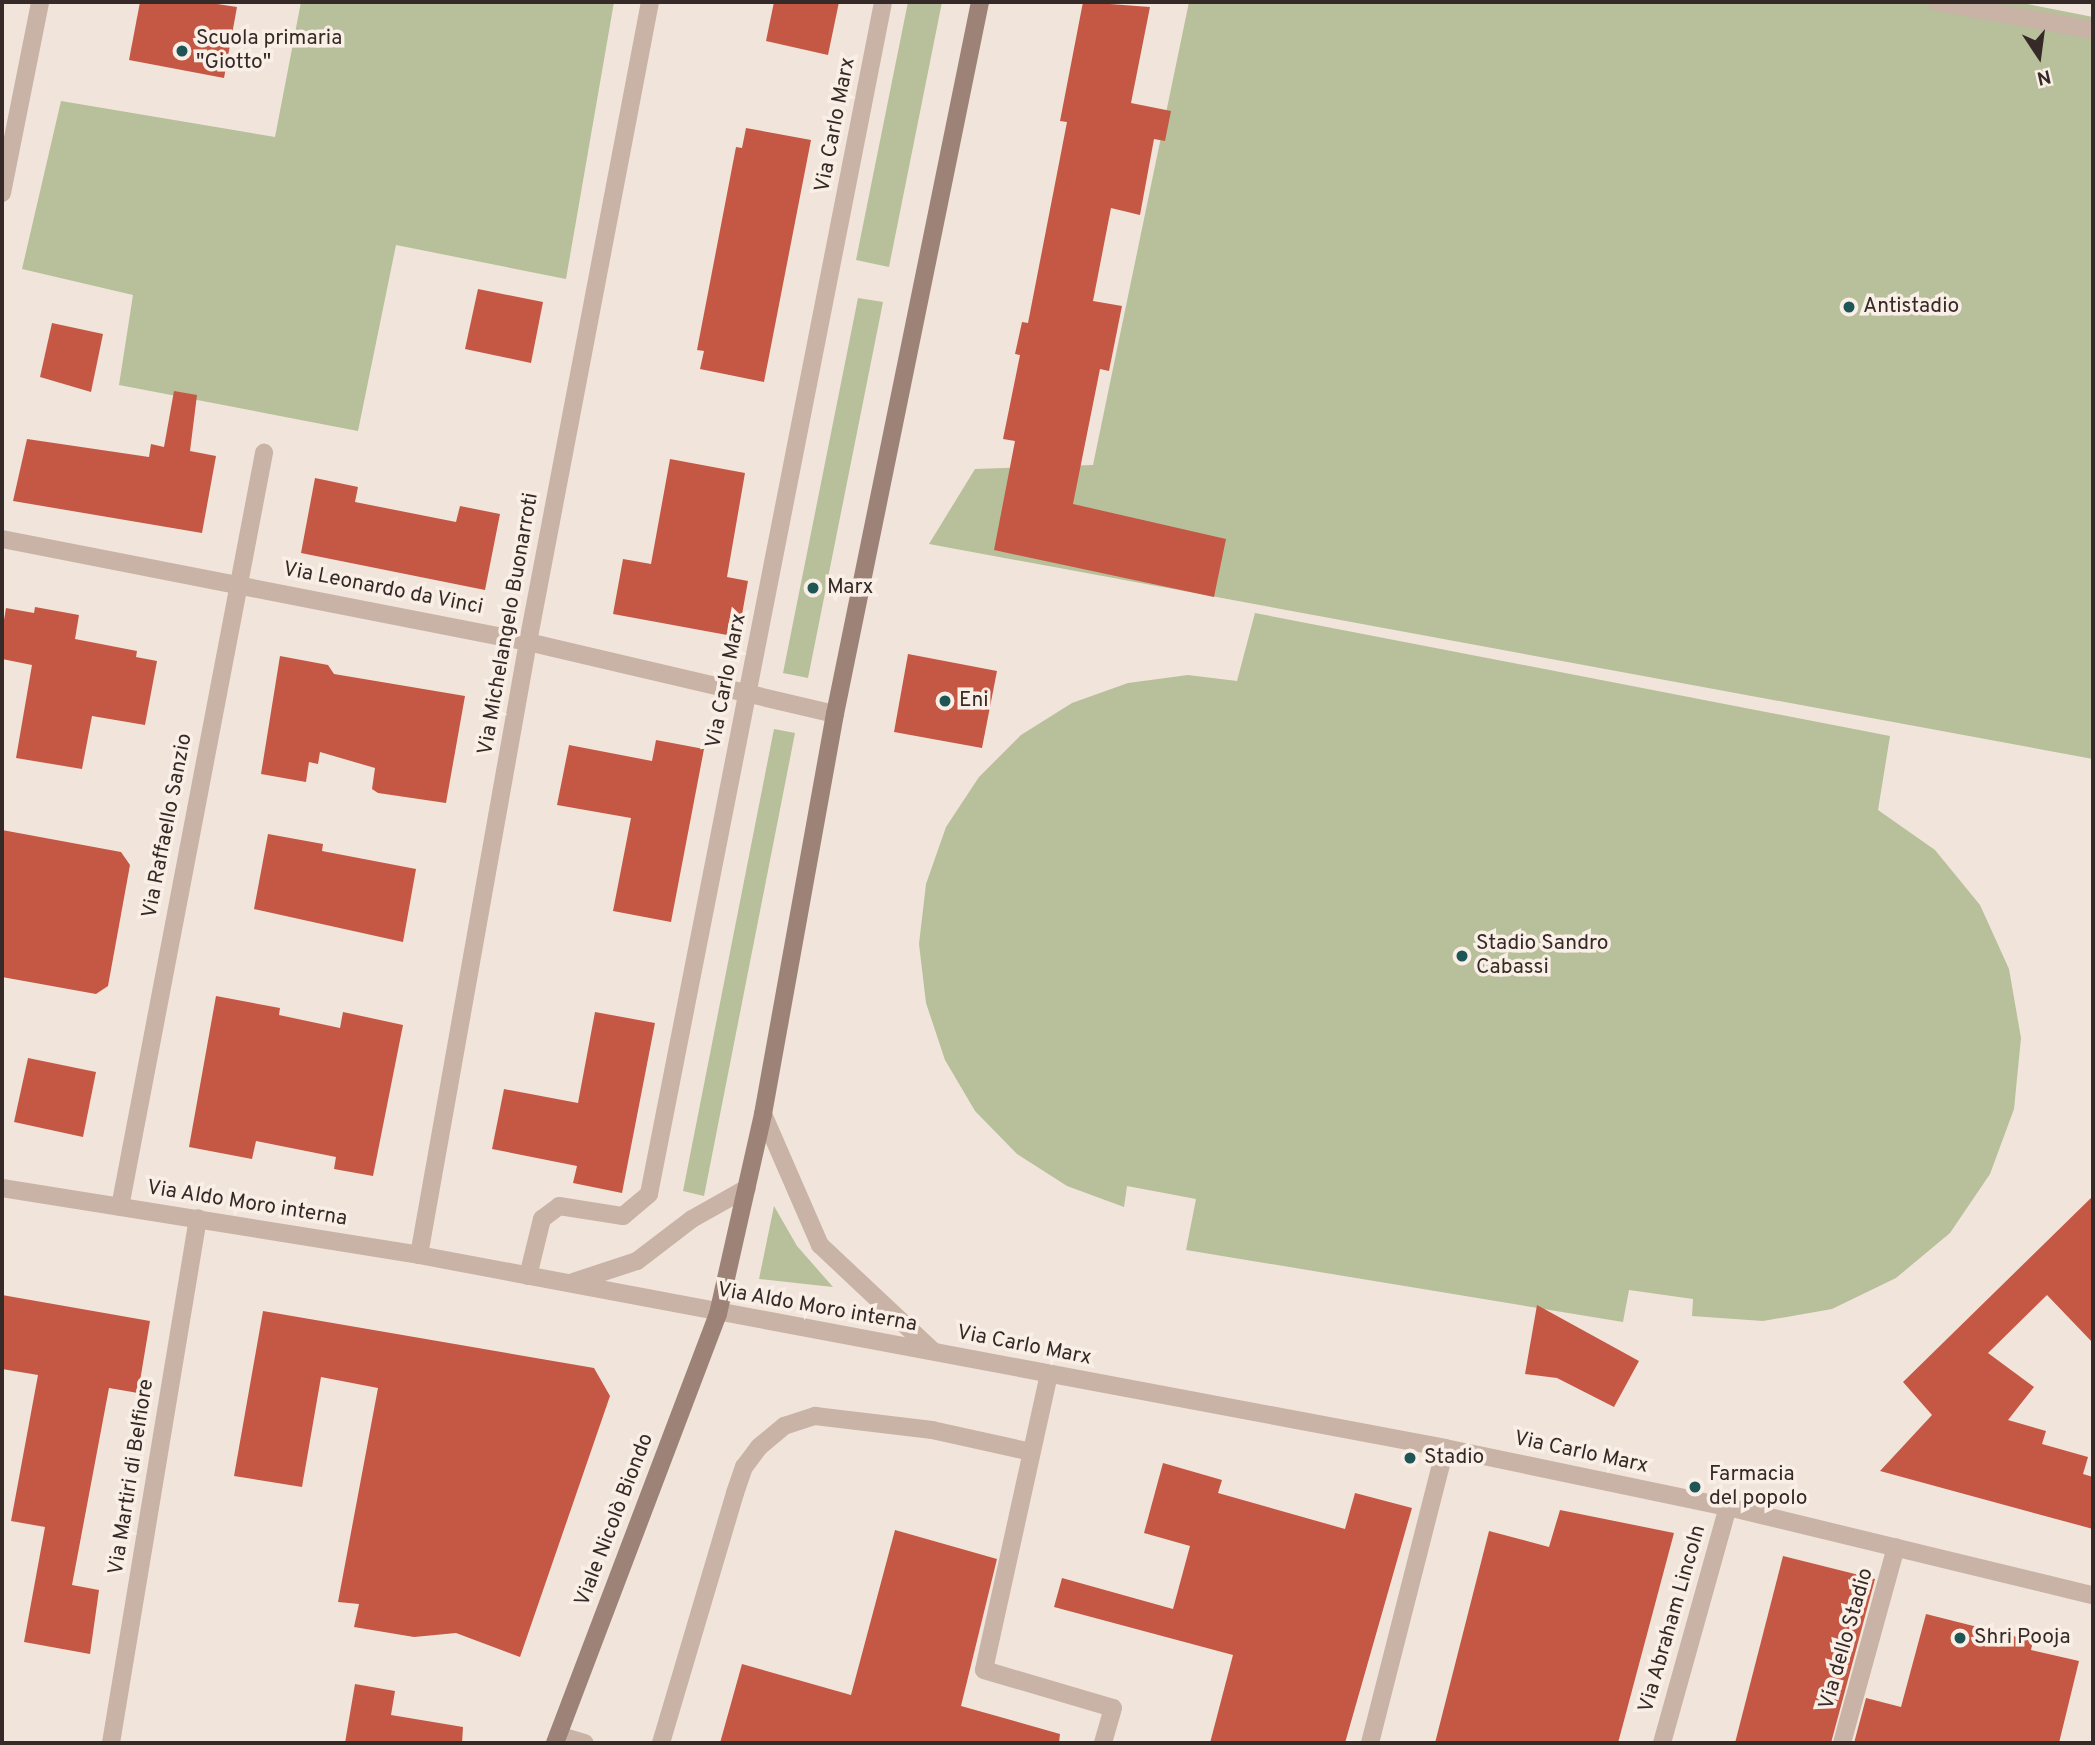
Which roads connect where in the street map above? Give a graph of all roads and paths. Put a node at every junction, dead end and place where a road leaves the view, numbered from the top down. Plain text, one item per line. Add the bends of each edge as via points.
1 (40, 2) edge
2 (650, 2) edge
3 (883, 2) edge
4 (980, 2) edge
5 (1937, 2) edge
6 (2093, 30) edge
7 (2, 193) edge
8 (264, 453) dead end
9 (2, 539) edge
10 (237, 583) junction
11 (528, 642) junction
12 (747, 696) junction
13 (835, 714) junction
14 (762, 1114) junction
15 (2, 1188) edge
16 (747, 1188) junction
17 (120, 1207) junction
18 (198, 1218) junction
19 (419, 1255) junction
20 (528, 1276) junction
21 (566, 1284) junction
22 (718, 1314) junction
23 (933, 1351) junction
24 (1049, 1374) junction
25 (1445, 1448) junction
26 (1031, 1452) junction
27 (1728, 1507) junction
28 (1896, 1547) junction
29 (2093, 1595) edge
30 (556, 1739) edge
31 (111, 1743) edge
32 (585, 1743) edge
33 (661, 1743) edge
34 (1103, 1743) edge
35 (1370, 1743) edge
36 (1661, 1743) edge
37 (1842, 1743) edge

1 - 7 street
2 - 11 street, Via Michelangelo Buonarroti
3 - 12 street, Via Carlo Marx
4 - 13 main road
5 - 6 street
8 - 10 street, Via Raffaello Sanzio
9 - 10 street, Via Leonardo da Vinci
10 - 11 street, Via Leonardo da Vinci
10 - 17 street, Via Raffaello Sanzio
11 - 12 street, Via Leonardo da Vinci
11 - 19 street, Via Michelangelo Buonarroti
12 - 13 street, Via Leonardo da Vinci
12 - 20 street, Via Carlo Marx via 649,1194 623,1216 559,1206 542,1219
13 - 14 main road
14 - 16 main road
14 - 23 street, Via Aldo Moro interna via 820,1245
15 - 17 street, Via Aldo Moro interna
16 - 21 street, Via Aldo Moro interna via 692,1219 637,1261
16 - 22 main road
17 - 18 street, Via Aldo Moro interna
18 - 19 street, Via Aldo Moro interna
18 - 31 street, Via Martiri di Belfiore
19 - 20 street, Via Aldo Moro interna
20 - 21 street, Via Aldo Moro interna
21 - 22 street, Via Aldo Moro interna
22 - 23 street, Via Aldo Moro interna
22 - 30 main road, Viale Nicolò Biondo
23 - 24 street, Via Carlo Marx
24 - 25 street, Via Carlo Marx
24 - 26 street
25 - 27 street, Via Carlo Marx
25 - 35 street
26 - 33 street via 932,1430 815,1416 776,1433 744,1467
26 - 34 street via 984,1670 1113,1708
27 - 28 street, Via Carlo Marx
27 - 36 street, Via Abraham Lincoln
28 - 29 street, Via Carlo Marx
28 - 37 street, Via dello Stadio
30 - 32 street

